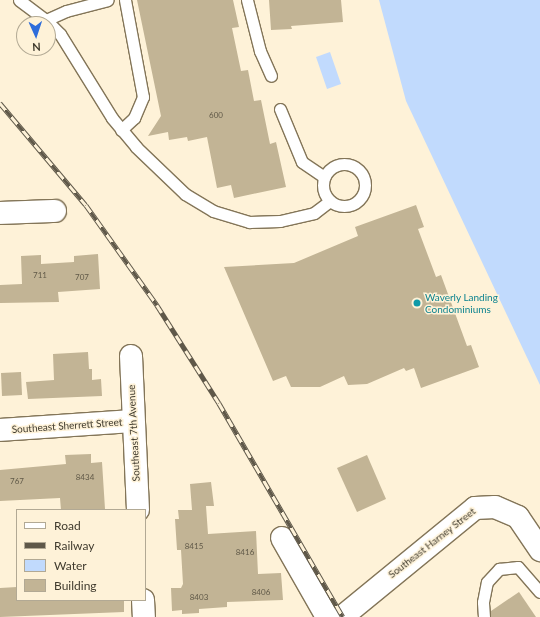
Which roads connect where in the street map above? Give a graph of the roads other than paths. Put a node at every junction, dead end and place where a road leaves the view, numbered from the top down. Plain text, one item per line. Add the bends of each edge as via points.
1 (18, 0) edge
2 (108, 0) edge
3 (124, 0) edge
4 (247, 0) edge
5 (40, 16) edge
6 (55, 16) edge
7 (56, 30) edge
8 (271, 76) dead end
9 (280, 109) dead end
10 (121, 130) junction
11 (324, 177) junction
12 (330, 202) junction
13 (55, 211) dead end
14 (0, 213) edge
15 (131, 356) dead end
16 (133, 421) junction
17 (0, 430) edge
18 (138, 509) edge
19 (282, 538) dead end
20 (540, 550) edge
21 (540, 592) edge
22 (143, 601) edge
23 (144, 617) edge
24 (327, 617) edge
25 (342, 617) edge
26 (484, 617) edge

1 - 5 lane
2 - 6 lane
3 - 10 lane via 143,97 134,118
4 - 8 lane via 260,51
7 - 10 lane
9 - 11 lane via 302,162
10 - 12 lane via 180,190 213,211 248,222 280,221 314,213
11 - 12 lane via 323,191
11 - 12 lane via 330,168 346,163 357,168 364,178 363,195 357,201 341,206
13 - 14 street
15 - 16 street, Southeast 7th Avenue
16 - 17 street, Southeast Sherrett Street
16 - 18 street, Southeast 7th Avenue
19 - 24 street
20 - 25 street, Southeast Harney Street via 518,517 495,507 475,508
21 - 26 lane via 518,567 499,569 487,582 483,602
22 - 23 street

